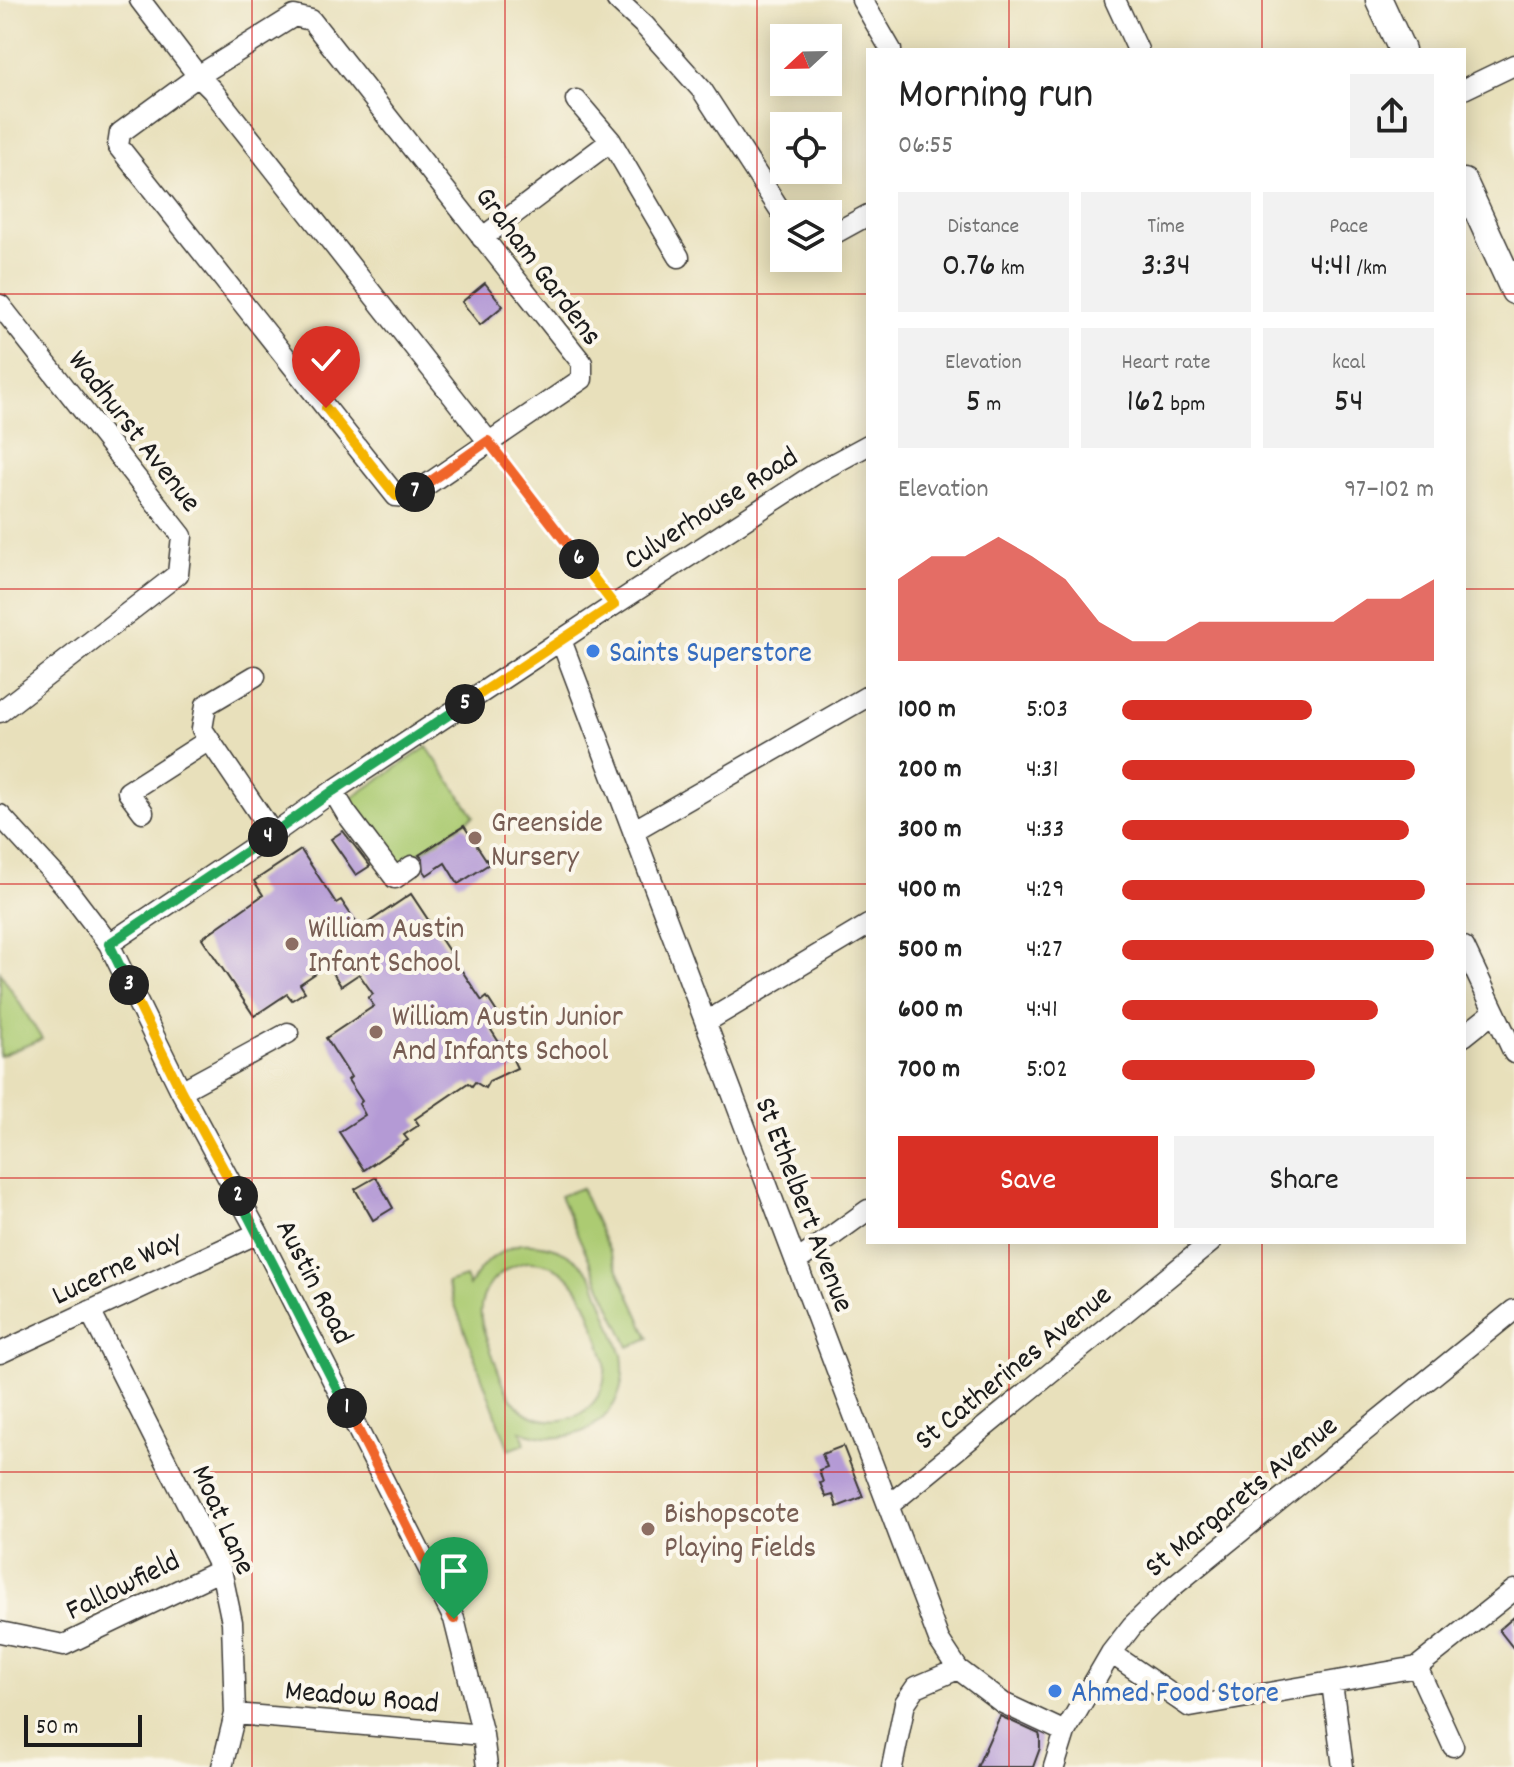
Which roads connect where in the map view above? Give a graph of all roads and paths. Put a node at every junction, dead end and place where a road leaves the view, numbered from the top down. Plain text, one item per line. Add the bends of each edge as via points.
1 (140, 0) edge
2 (617, 0) edge
3 (862, 0) edge
4 (1115, 0) edge
5 (1379, 0) edge
6 (890, 48) edge
7 (1137, 48) edge
8 (1401, 48) edge
9 (1514, 65) edge
10 (198, 76) junction
11 (1466, 88) edge
12 (576, 100) dead end
13 (611, 141) junction
14 (1466, 186) edge
15 (774, 200) edge
16 (866, 216) edge
17 (842, 229) edge
18 (482, 238) junction
19 (679, 257) dead end
20 (1514, 291) edge
21 (0, 305) edge
22 (488, 441) junction
23 (866, 446) edge
24 (614, 605) junction
25 (561, 640) junction
26 (255, 676) dead end
27 (866, 697) edge
28 (0, 712) edge
29 (209, 740) junction
30 (333, 791) junction
31 (143, 812) dead end
32 (0, 815) edge
33 (633, 831) junction
34 (273, 834) junction
35 (412, 866) dead end
36 (866, 926) edge
37 (109, 944) junction
38 (1466, 951) edge
39 (1494, 1012) junction
40 (706, 1022) junction
41 (288, 1033) dead end
42 (1466, 1034) edge
43 (1514, 1053) edge
44 (181, 1091) junction
45 (866, 1211) edge
46 (258, 1233) junction
47 (1209, 1244) edge
48 (796, 1262) junction
49 (1514, 1310) edge
50 (90, 1311) junction
51 (0, 1353) edge
52 (888, 1506) junction
53 (221, 1570) junction
54 (1514, 1590) edge
55 (0, 1632) edge
56 (1111, 1653) junction
57 (1417, 1667) junction
58 (958, 1669) junction
59 (1332, 1683) junction
60 (235, 1714) junction
61 (1065, 1732) junction
62 (483, 1735) junction
63 (1453, 1746) dead end
64 (222, 1767) edge
65 (487, 1767) edge
66 (892, 1767) edge
67 (1054, 1767) edge
68 (1343, 1767) edge

1 - 10 street
2 - 15 street via 702,90
3 - 6 street
4 - 7 street
5 - 8 main road
9 - 11 street
10 - 18 street, Graham Gardens via 294,16 311,20
10 - 22 street
10 - 22 street, Graham Gardens via 120,133 118,146 396,496 409,497
12 - 13 street
13 - 18 street
13 - 19 street
14 - 20 main road
16 - 17 street
18 - 22 street, Graham Gardens via 582,363 582,379
21 - 28 street, Wadhurst Avenue via 182,536 178,574
22 - 24 path
23 - 24 street, Culverhouse Road
24 - 25 street, Culverhouse Road
25 - 30 street, Culverhouse Road
25 - 33 street, St Ethelbert Avenue
26 - 29 street via 206,705 202,729
27 - 33 street
29 - 31 street via 128,792
29 - 34 street
30 - 34 street, Culverhouse Road
30 - 35 street via 395,878
32 - 37 street, Austin Road
33 - 40 street, St Ethelbert Avenue
34 - 37 street, Culverhouse Road
36 - 40 street
37 - 44 street, Austin Road
38 - 39 street
39 - 42 street
39 - 43 street
40 - 48 street, St Ethelbert Avenue
41 - 44 street
44 - 46 street, Austin Road
45 - 48 street
46 - 50 street, Lucerne Way
46 - 62 street, Austin Road via 454,1619
47 - 52 street, St Catherines Avenue
48 - 52 street, St Ethelbert Avenue
49 - 56 street, St Margarets Avenue via 1171,1588
50 - 51 street, Lucerne Way
50 - 53 street, Moat Lane
52 - 58 street, St Ethelbert Avenue via 939,1640
53 - 55 street, Fallowfield via 64,1645
53 - 60 street, Moat Lane via 232,1622
54 - 57 street
56 - 59 street via 1190,1707
56 - 61 street, St Margarets Avenue
57 - 59 street
57 - 63 street
58 - 61 street, St Ethelbert Avenue via 1003,1703
58 - 66 street via 916,1687 905,1703
59 - 68 street
60 - 62 street, Meadow Road
60 - 64 street, Moat Lane
61 - 67 street, St Margarets Avenue
62 - 65 street, Austin Road

